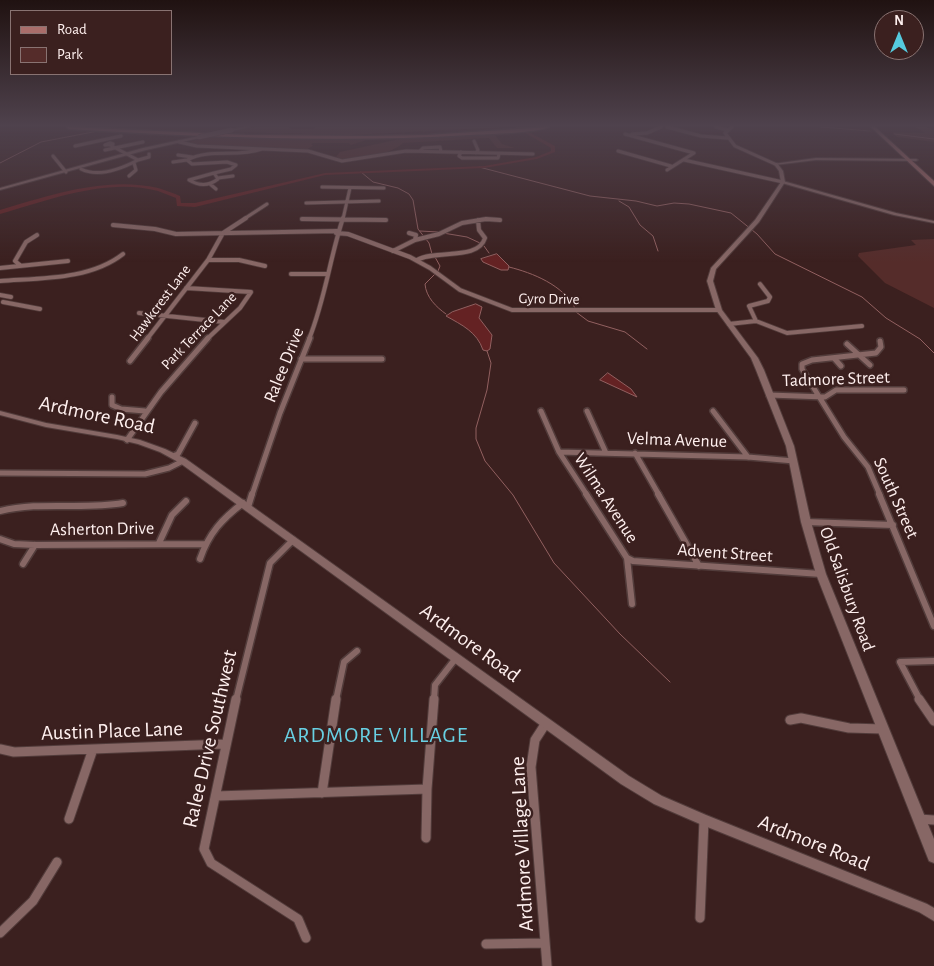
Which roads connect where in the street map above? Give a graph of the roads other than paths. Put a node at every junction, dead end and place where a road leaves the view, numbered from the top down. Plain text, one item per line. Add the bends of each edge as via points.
1 (66, 172) edge
2 (134, 172) edge
3 (221, 172) edge
4 (738, 172) edge
5 (781, 172) edge
6 (921, 172) edge
7 (214, 174) junction
8 (129, 176) dead end
9 (233, 176) dead end
10 (218, 178) junction
11 (783, 182) junction
12 (210, 184) junction
13 (934, 184) edge
14 (322, 187) dead end
15 (350, 188) junction
16 (384, 188) dead end
17 (0, 189) edge
18 (216, 189) dead end
19 (379, 201) dead end
20 (306, 203) dead end
21 (347, 203) junction
22 (266, 204) dead end
23 (343, 219) junction
24 (302, 220) dead end
25 (386, 220) dead end
26 (478, 220) junction
27 (500, 220) dead end
28 (934, 222) edge
29 (113, 225) dead end
30 (278, 232) junction
31 (337, 232) junction
32 (409, 233) dead end
33 (223, 234) junction
34 (37, 235) dead end
35 (276, 238) dead end
36 (415, 240) junction
37 (393, 250) junction
38 (123, 254) dead end
39 (208, 260) junction
40 (417, 260) junction
41 (68, 261) dead end
42 (40, 264) junction
43 (21, 266) junction
44 (265, 266) dead end
45 (0, 268) edge
46 (292, 274) dead end
47 (328, 274) junction
48 (34, 278) junction
49 (0, 281) edge
50 (760, 284) dead end
51 (186, 288) junction
52 (0, 295) edge
53 (40, 309) dead end
54 (719, 310) junction
55 (139, 313) dead end
56 (164, 316) junction
57 (756, 321) junction
58 (224, 322) junction
59 (729, 324) junction
60 (862, 326) dead end
61 (880, 341) dead end
62 (847, 344) dead end
63 (863, 356) junction
64 (834, 358) junction
65 (301, 359) junction
66 (382, 359) dead end
67 (130, 361) dead end
68 (870, 365) dead end
69 (841, 366) dead end
70 (904, 390) dead end
71 (769, 395) junction
72 (112, 396) dead end
73 (819, 397) junction
74 (145, 411) junction
75 (541, 411) dead end
76 (588, 411) dead end
77 (713, 411) dead end
78 (0, 413) edge
79 (195, 423) dead end
80 (127, 440) junction
81 (559, 452) junction
82 (606, 453) junction
83 (635, 453) junction
84 (748, 457) junction
85 (179, 458) junction
86 (794, 461) junction
87 (0, 473) edge
88 (186, 501) dead end
89 (123, 503) dead end
90 (245, 505) junction
91 (0, 511) edge
92 (806, 522) junction
93 (893, 526) junction
94 (0, 538) edge
95 (293, 540) junction
96 (159, 544) junction
97 (205, 544) junction
98 (35, 545) junction
99 (627, 558) junction
100 (200, 559) dead end
101 (23, 564) dead end
102 (700, 566) junction
103 (821, 574) junction
104 (632, 604) dead end
105 (934, 626) edge
106 (357, 651) dead end
107 (456, 658) junction
108 (934, 661) edge
109 (790, 720) dead end
110 (934, 721) edge
111 (546, 723) junction
112 (883, 729) junction
113 (225, 744) junction
114 (0, 749) edge
115 (93, 749) junction
116 (426, 789) junction
117 (322, 793) junction
118 (216, 796) junction
119 (69, 818) dead end
120 (919, 819) junction
121 (704, 820) junction
122 (934, 820) edge
123 (426, 838) dead end
124 (934, 856) edge
125 (57, 862) dead end
126 (930, 911) edge
127 (700, 918) dead end
128 (0, 933) edge
129 (306, 938) dead end
130 (545, 943) junction
131 (486, 944) dead end
132 (547, 966) edge

1 - 17 main road
2 - 8 street
3 - 7 street
4 - 11 street
5 - 11 main road
6 - 13 main road
7 - 10 street
7 - 12 street via 189,180
9 - 10 street
10 - 12 street
11 - 28 street via 894,215
11 - 54 main road via 758,220 713,270 710,281
12 - 18 street
14 - 15 street
15 - 16 street
15 - 21 street, Ralee Drive
19 - 21 street
20 - 21 street
21 - 23 street, Ralee Drive
22 - 33 street, Hawkcrest Lane
23 - 24 street
23 - 25 street
23 - 31 street, Ralee Drive
26 - 27 street
26 - 36 street
26 - 40 street via 485,238 480,248 426,255
29 - 33 street, Gyro Drive via 176,234
30 - 31 street, Gyro Drive
30 - 33 street, Gyro Drive
30 - 35 street
31 - 37 street, Gyro Drive
31 - 47 street, Ralee Drive
32 - 36 street via 416,235
33 - 39 street, Hawkcrest Lane
34 - 43 street via 26,242 15,261
36 - 37 street
37 - 40 street, Gyro Drive
38 - 48 street via 109,265 92,270
39 - 44 street, Hawkcrest Lane via 239,260
39 - 51 street, Hawkcrest Lane
40 - 54 street, Gyro Drive via 460,290 512,310
41 - 42 street
42 - 43 street
42 - 48 street
43 - 45 street
46 - 47 street
47 - 65 street, Ralee Drive via 317,319
48 - 49 street
50 - 57 street via 770,297 750,306
51 - 56 street, Hawkcrest Lane
51 - 58 street, Park Terrace Lane via 251,292 244,305
52 - 53 street via 11,297 3,302
54 - 59 main road, Old Salisbury Road
55 - 56 street
56 - 58 street
56 - 67 street, Hawkcrest Lane
57 - 59 street
57 - 60 street via 787,332
58 - 74 street, Park Terrace Lane
59 - 71 main road, Old Salisbury Road via 754,358
61 - 63 street via 879,352
62 - 63 street
63 - 64 street
63 - 68 street
64 - 69 street
64 - 73 street, South Street via 802,364
65 - 66 street
65 - 90 street, Ralee Drive
70 - 73 street, Tadmore Street via 836,390
71 - 73 street, Tadmore Street
71 - 86 main road, Old Salisbury Road
72 - 74 street via 112,405
73 - 93 street, South Street via 844,437 868,466
74 - 80 street, Park Terrace Lane
75 - 81 street, Wilma Avenue
76 - 82 street
77 - 84 street
78 - 80 street, Ardmore Road via 33,423
79 - 85 street via 178,454
80 - 85 street, Ardmore Road via 148,444
81 - 82 street, Velma Avenue
81 - 99 street, Wilma Avenue
82 - 83 street, Velma Avenue
83 - 84 street, Velma Avenue
83 - 102 street
84 - 86 street, Velma Avenue
85 - 87 street via 169,468 145,474
85 - 90 street, Ardmore Road
86 - 92 main road, Old Salisbury Road
88 - 96 street via 172,515
89 - 91 street via 105,508 22,507
90 - 95 street, Ardmore Road
90 - 97 street via 218,522
92 - 93 street
92 - 103 main road, Old Salisbury Road
93 - 105 street, South Street
94 - 98 street, Asherton Drive via 14,544
95 - 107 street, Ardmore Road
95 - 113 street, Ralee Drive Southwest via 270,563
96 - 97 street, Asherton Drive
96 - 98 street, Asherton Drive
97 - 100 street
98 - 101 street
99 - 102 street, Advent Street
99 - 104 street, Wilma Avenue
102 - 103 street, Advent Street
103 - 112 main road, Old Salisbury Road
106 - 117 street via 344,662 338,684
107 - 111 street, Ardmore Road
107 - 116 street via 435,685
108 - 110 street via 900,662
109 - 112 street via 801,718 849,728
111 - 121 street, Ardmore Road via 625,780 658,800
111 - 130 street, Ardmore Village Lane via 534,740 531,767
112 - 120 main road, Old Salisbury Road
113 - 115 street, Austin Place Lane
113 - 118 street, Ralee Drive Southwest
114 - 115 street, Austin Place Lane via 14,752
115 - 119 street
116 - 117 street
116 - 123 street
117 - 118 street
118 - 129 street, Ralee Drive Southwest via 205,842 206,855 212,863 298,920
120 - 122 street
120 - 124 main road, Old Salisbury Road
121 - 126 street, Ardmore Road
121 - 127 street
125 - 128 street via 32,904
130 - 131 street
130 - 132 street, Ardmore Village Lane

